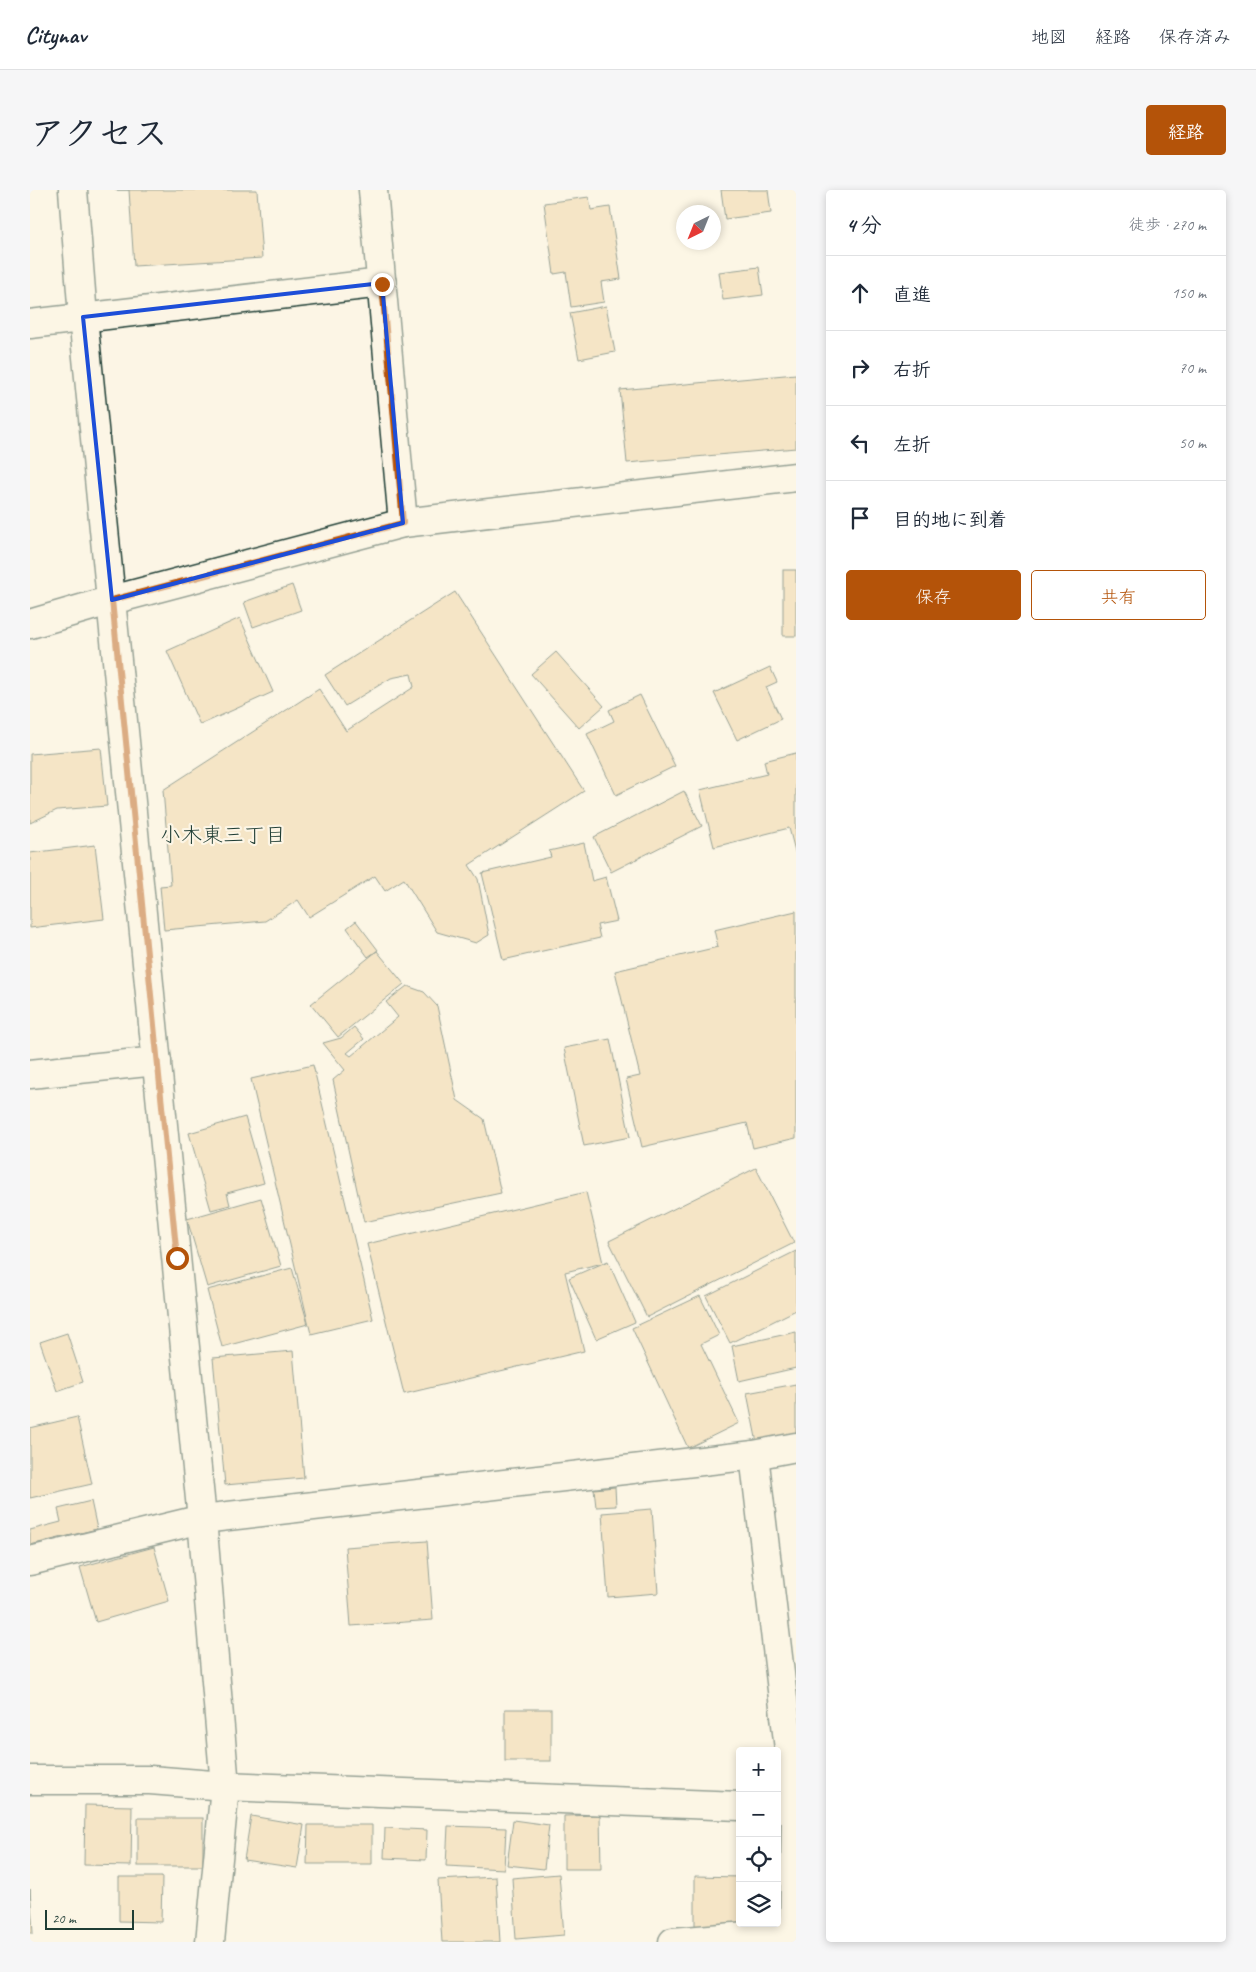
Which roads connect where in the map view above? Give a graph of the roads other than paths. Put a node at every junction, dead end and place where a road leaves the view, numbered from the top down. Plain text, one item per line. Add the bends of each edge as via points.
1 (73, 190) edge
2 (373, 190) edge
3 (382, 284) junction
4 (83, 317) junction
5 (30, 324) edge
6 (796, 477) edge
7 (403, 523) junction
8 (112, 600) junction
9 (30, 624) edge
10 (158, 1061) junction
11 (30, 1074) edge
12 (796, 1448) edge
13 (754, 1455) junction
14 (202, 1519) junction
15 (30, 1561) edge
16 (30, 1780) edge
17 (224, 1786) junction
18 (736, 1806) edge
19 (781, 1808) edge
20 (796, 1808) edge
21 (794, 1935) edge
22 (210, 1942) edge
23 (674, 1942) edge

1 - 4 street
2 - 3 street
3 - 4 street
3 - 7 street
4 - 5 street
4 - 8 street
6 - 7 street
7 - 8 street
8 - 9 street
8 - 10 street
10 - 11 street
10 - 14 street
12 - 13 street
13 - 14 street
13 - 20 street
14 - 15 street
14 - 17 street
16 - 17 street via 150,1780
17 - 18 street
17 - 22 street
19 - 20 street
20 - 21 street
21 - 23 street

